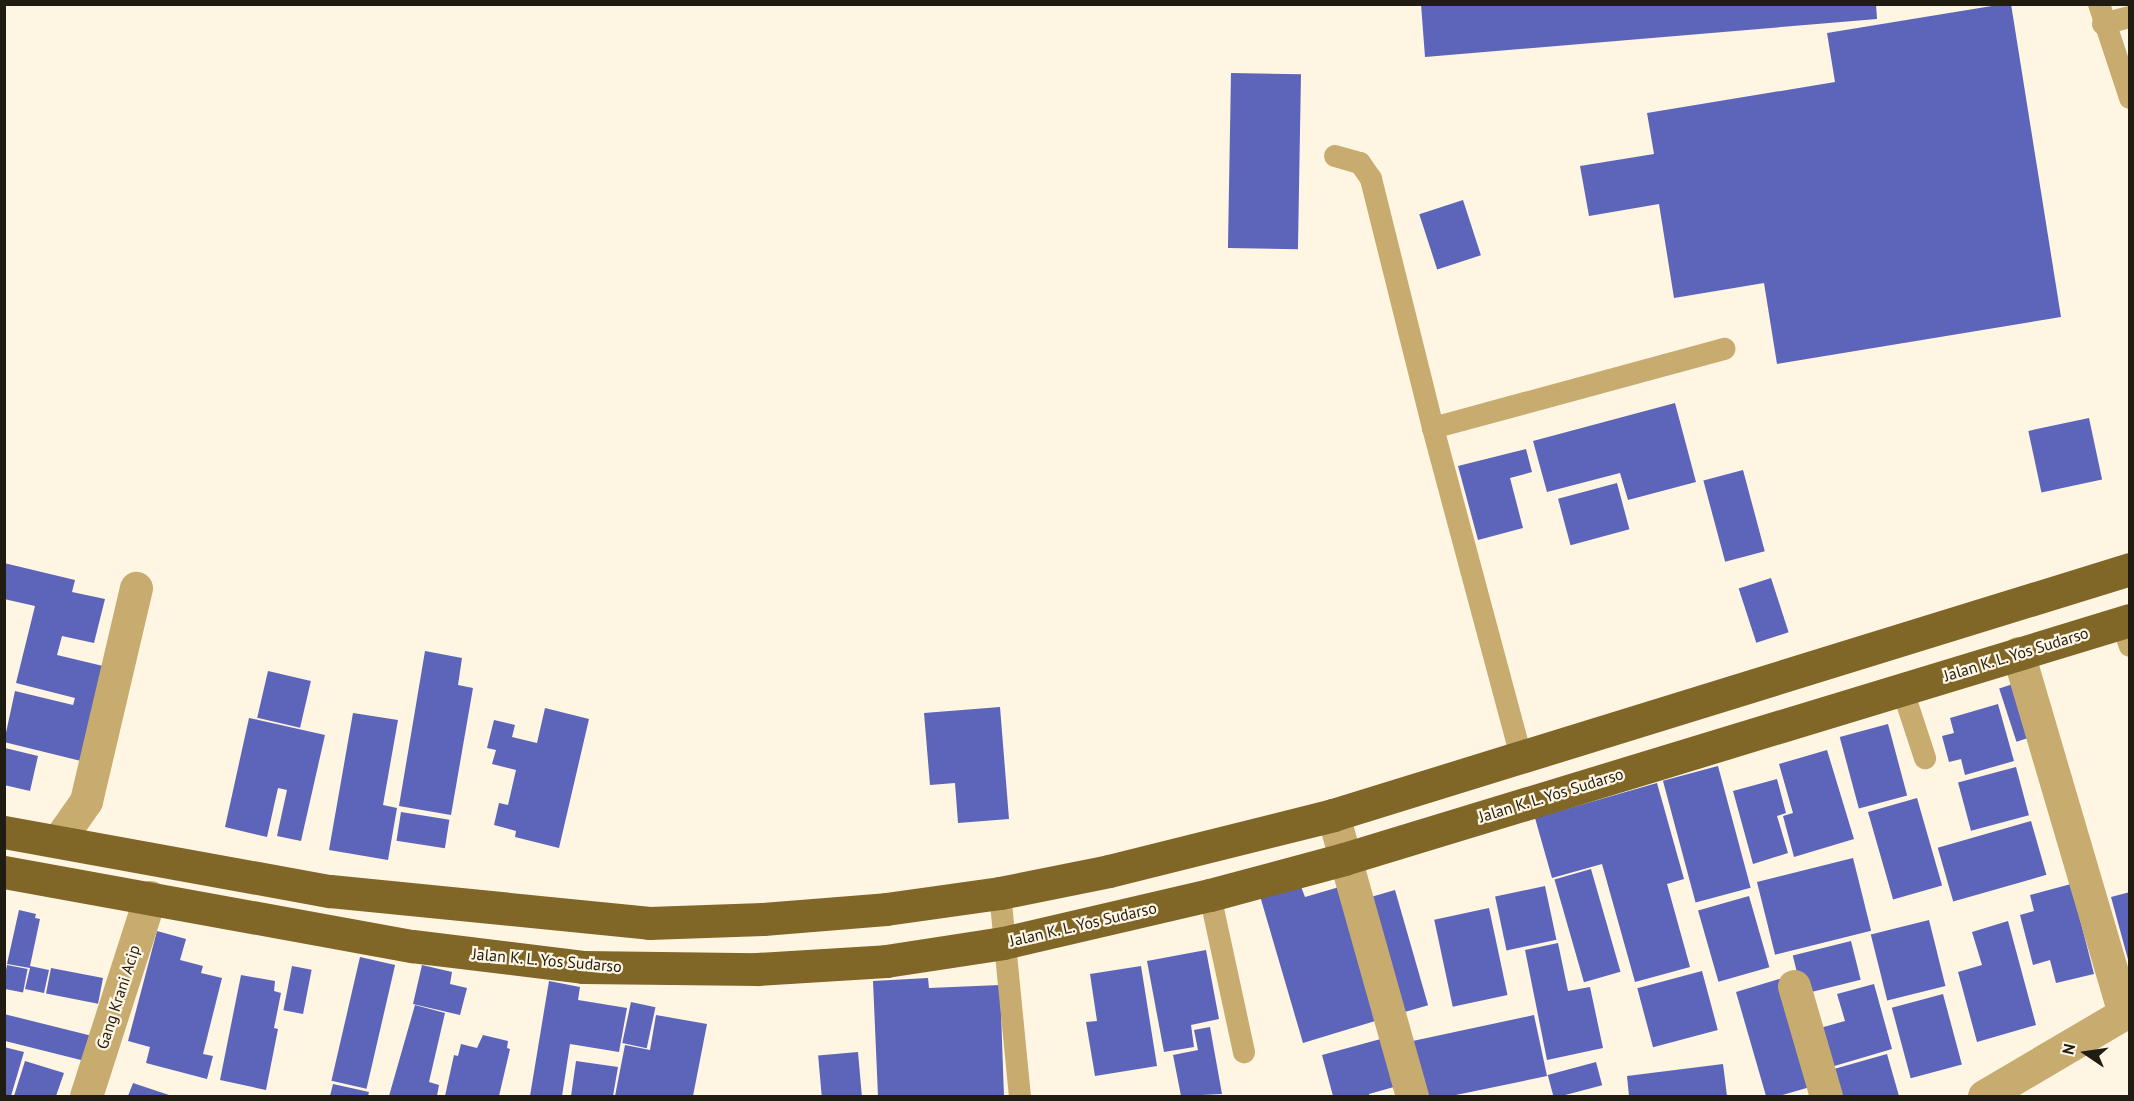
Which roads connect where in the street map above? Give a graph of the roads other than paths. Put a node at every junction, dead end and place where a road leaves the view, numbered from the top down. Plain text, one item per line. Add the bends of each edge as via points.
1 (2101, 14) edge
2 (2130, 16) edge
3 (2130, 98) edge
4 (1335, 156) dead end
5 (1724, 349) dead end
6 (1433, 428) junction
7 (2130, 569) edge
8 (136, 588) dead end
9 (2127, 629) edge
10 (2018, 653) junction
11 (1902, 688) junction
12 (1521, 756) junction
13 (1925, 758) dead end
14 (1333, 815) junction
15 (4, 832) edge
16 (58, 842) junction
17 (1344, 859) junction
18 (4, 872) edge
19 (1000, 893) junction
20 (1210, 895) junction
21 (150, 897) junction
22 (1003, 943) junction
23 (1794, 986) dead end
24 (2127, 1012) edge
25 (1244, 1052) dead end
26 (86, 1096) edge
27 (1020, 1096) edge
28 (1412, 1096) edge
29 (1826, 1096) edge
30 (1984, 1096) edge

1 - 2 lane
1 - 3 lane
4 - 6 lane via 1360,163 1371,179
5 - 6 lane
6 - 12 lane
7 - 12 highway
8 - 16 street via 86,801
9 - 10 highway, Jalan K. L. Yos Sudarso
10 - 11 highway, Jalan K. L. Yos Sudarso
10 - 24 street
11 - 13 lane
11 - 17 highway, Jalan K. L. Yos Sudarso
12 - 14 highway
14 - 17 street
14 - 19 highway via 1109,871
15 - 16 highway
16 - 19 highway via 330,891 649,923 886,909
17 - 20 highway, Jalan K. L. Yos Sudarso
17 - 28 street
18 - 21 highway, Jalan K. L. Yos Sudarso
19 - 22 lane
20 - 22 highway, Jalan K. L. Yos Sudarso
20 - 25 lane
21 - 22 highway, Jalan K. L. Yos Sudarso via 412,946 584,967 757,969 886,961
21 - 26 street, Gang Krani Acip
22 - 27 lane
23 - 29 street
24 - 30 street

